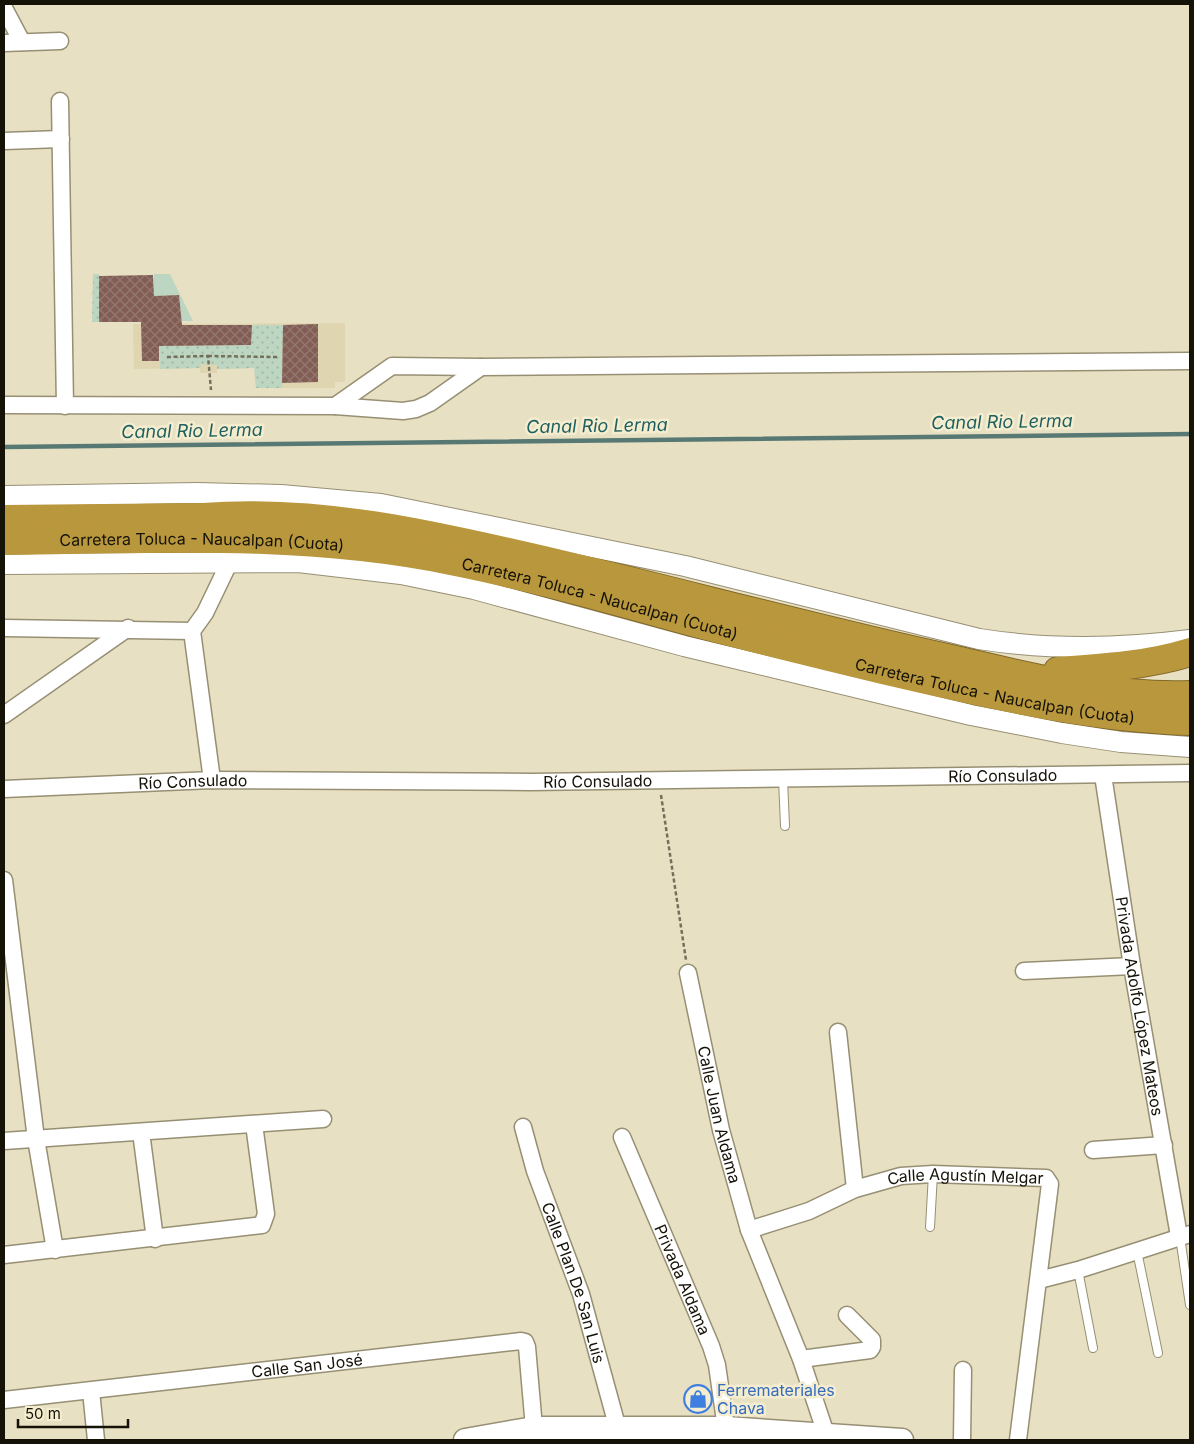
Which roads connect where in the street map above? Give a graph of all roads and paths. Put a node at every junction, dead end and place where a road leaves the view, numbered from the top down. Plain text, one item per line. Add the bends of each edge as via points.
1 (4, 8) edge
2 (60, 41) dead end
3 (22, 42) junction
4 (4, 43) edge
5 (60, 100) dead end
6 (61, 139) junction
7 (4, 141) edge
8 (208, 356) junction
9 (167, 357) dead end
10 (279, 357) dead end
11 (1190, 361) edge
12 (481, 367) junction
13 (4, 405) edge
14 (65, 406) junction
15 (213, 406) junction
16 (335, 406) junction
17 (4, 496) edge
18 (4, 519) edge
19 (4, 541) edge
20 (230, 561) junction
21 (4, 564) edge
22 (4, 628) edge
23 (128, 628) junction
24 (192, 631) junction
25 (1190, 640) edge
26 (1190, 652) edge
27 (1018, 674) junction
28 (983, 693) junction
29 (1190, 695) edge
30 (4, 715) edge
31 (1190, 721) edge
32 (1190, 738) edge
33 (1190, 747) edge
34 (1190, 773) edge
35 (1103, 775) junction
36 (783, 779) junction
37 (212, 780) junction
38 (659, 781) junction
39 (4, 789) edge
40 (785, 826) dead end
41 (4, 880) edge
42 (8, 950) edge
43 (1132, 966) junction
44 (1024, 971) dead end
45 (688, 973) joint
46 (838, 1032) dead end
47 (323, 1119) dead end
48 (254, 1124) junction
49 (524, 1127) dead end
50 (141, 1132) junction
51 (622, 1136) dead end
52 (36, 1139) junction
53 (4, 1141) edge
54 (1164, 1144) junction
55 (1093, 1150) dead end
56 (933, 1174) junction
57 (855, 1189) junction
58 (930, 1227) dead end
59 (749, 1230) junction
60 (1185, 1235) edge
61 (155, 1239) junction
62 (56, 1250) junction
63 (1137, 1251) junction
64 (4, 1255) edge
65 (1078, 1270) junction
66 (1039, 1280) junction
67 (1190, 1305) edge
68 (848, 1315) dead end
69 (1093, 1348) dead end
70 (1158, 1353) dead end
71 (800, 1359) junction
72 (963, 1370) dead end
73 (91, 1391) junction
74 (4, 1400) edge
75 (534, 1428) junction
76 (726, 1428) junction
77 (558, 1434) edge
78 (620, 1434) edge
79 (828, 1437) edge
80 (96, 1440) edge
81 (465, 1440) edge
82 (902, 1440) edge
83 (962, 1440) edge
84 (1018, 1440) edge

1 - 3 street
2 - 3 street
3 - 4 street
5 - 6 street
6 - 7 street
6 - 14 street
8 - 9 path
8 - 10 path
8 - 15 path
11 - 12 street
12 - 16 street via 392,366
12 - 16 street via 430,404 416,409
13 - 14 street
14 - 15 street
15 - 16 street
17 - 25 street via 281,494 381,504 685,566 1018,645 1087,648
18 - 27 highway, Carretera Toluca - Naucalpan (Cuota) via 236,514 346,522 420,532
19 - 28 highway, Carretera Toluca - Naucalpan (Cuota) via 254,539 353,545 426,556 609,598 694,623
20 - 21 street
20 - 24 street via 205,613
20 - 33 street via 298,562 401,574 474,589 684,646 972,715 1121,742
22 - 23 street
23 - 24 street
23 - 30 street
24 - 37 street
26 - 27 highway via 1096,669
27 - 29 highway, Carretera Toluca - Naucalpan (Cuota) via 1056,684 1118,693
28 - 31 highway, Carretera Toluca - Naucalpan (Cuota) via 1060,709
28 - 32 highway via 1030,715
34 - 35 street, Río Consulado
35 - 36 street, Río Consulado
35 - 43 street, Privada Adolfo López Mateos
36 - 38 street, Río Consulado
36 - 40 lane
37 - 38 street, Río Consulado
37 - 39 street, Río Consulado
38 - 45 path
41 - 42 street
42 - 52 street
43 - 44 street
43 - 54 street, Privada Adolfo López Mateos
45 - 59 street, Calle Juan Aldama via 721,1130
46 - 57 street
47 - 48 street
48 - 50 street
48 - 61 street via 266,1214 262,1225
49 - 78 street, Calle Plan De San Luis via 534,1171 581,1294
50 - 52 street
50 - 61 street
51 - 76 street, Privada Aldama via 711,1346
52 - 53 street
52 - 62 street
54 - 55 street
54 - 60 street, Privada Adolfo López Mateos
56 - 57 street, Calle Agustín Melgar via 894,1178
56 - 58 lane
56 - 66 street, Calle Agustín Melgar via 1046,1178 1050,1184
57 - 59 street, Calle Agustín Melgar via 808,1211
59 - 71 street, Calle Juan Aldama
60 - 63 street
60 - 67 lane
61 - 62 street
62 - 64 street
63 - 65 street
63 - 70 lane
65 - 66 street
65 - 69 lane
66 - 84 street, Calle Agustín Melgar
68 - 71 street via 872,1340 870,1350
71 - 79 street, Calle Juan Aldama
72 - 83 street
73 - 74 street, Calle San José
73 - 75 street, Calle San José via 521,1341 527,1347
73 - 80 street
75 - 77 main road
75 - 81 main road
76 - 78 main road
76 - 79 main road
77 - 78 main road
79 - 82 main road

